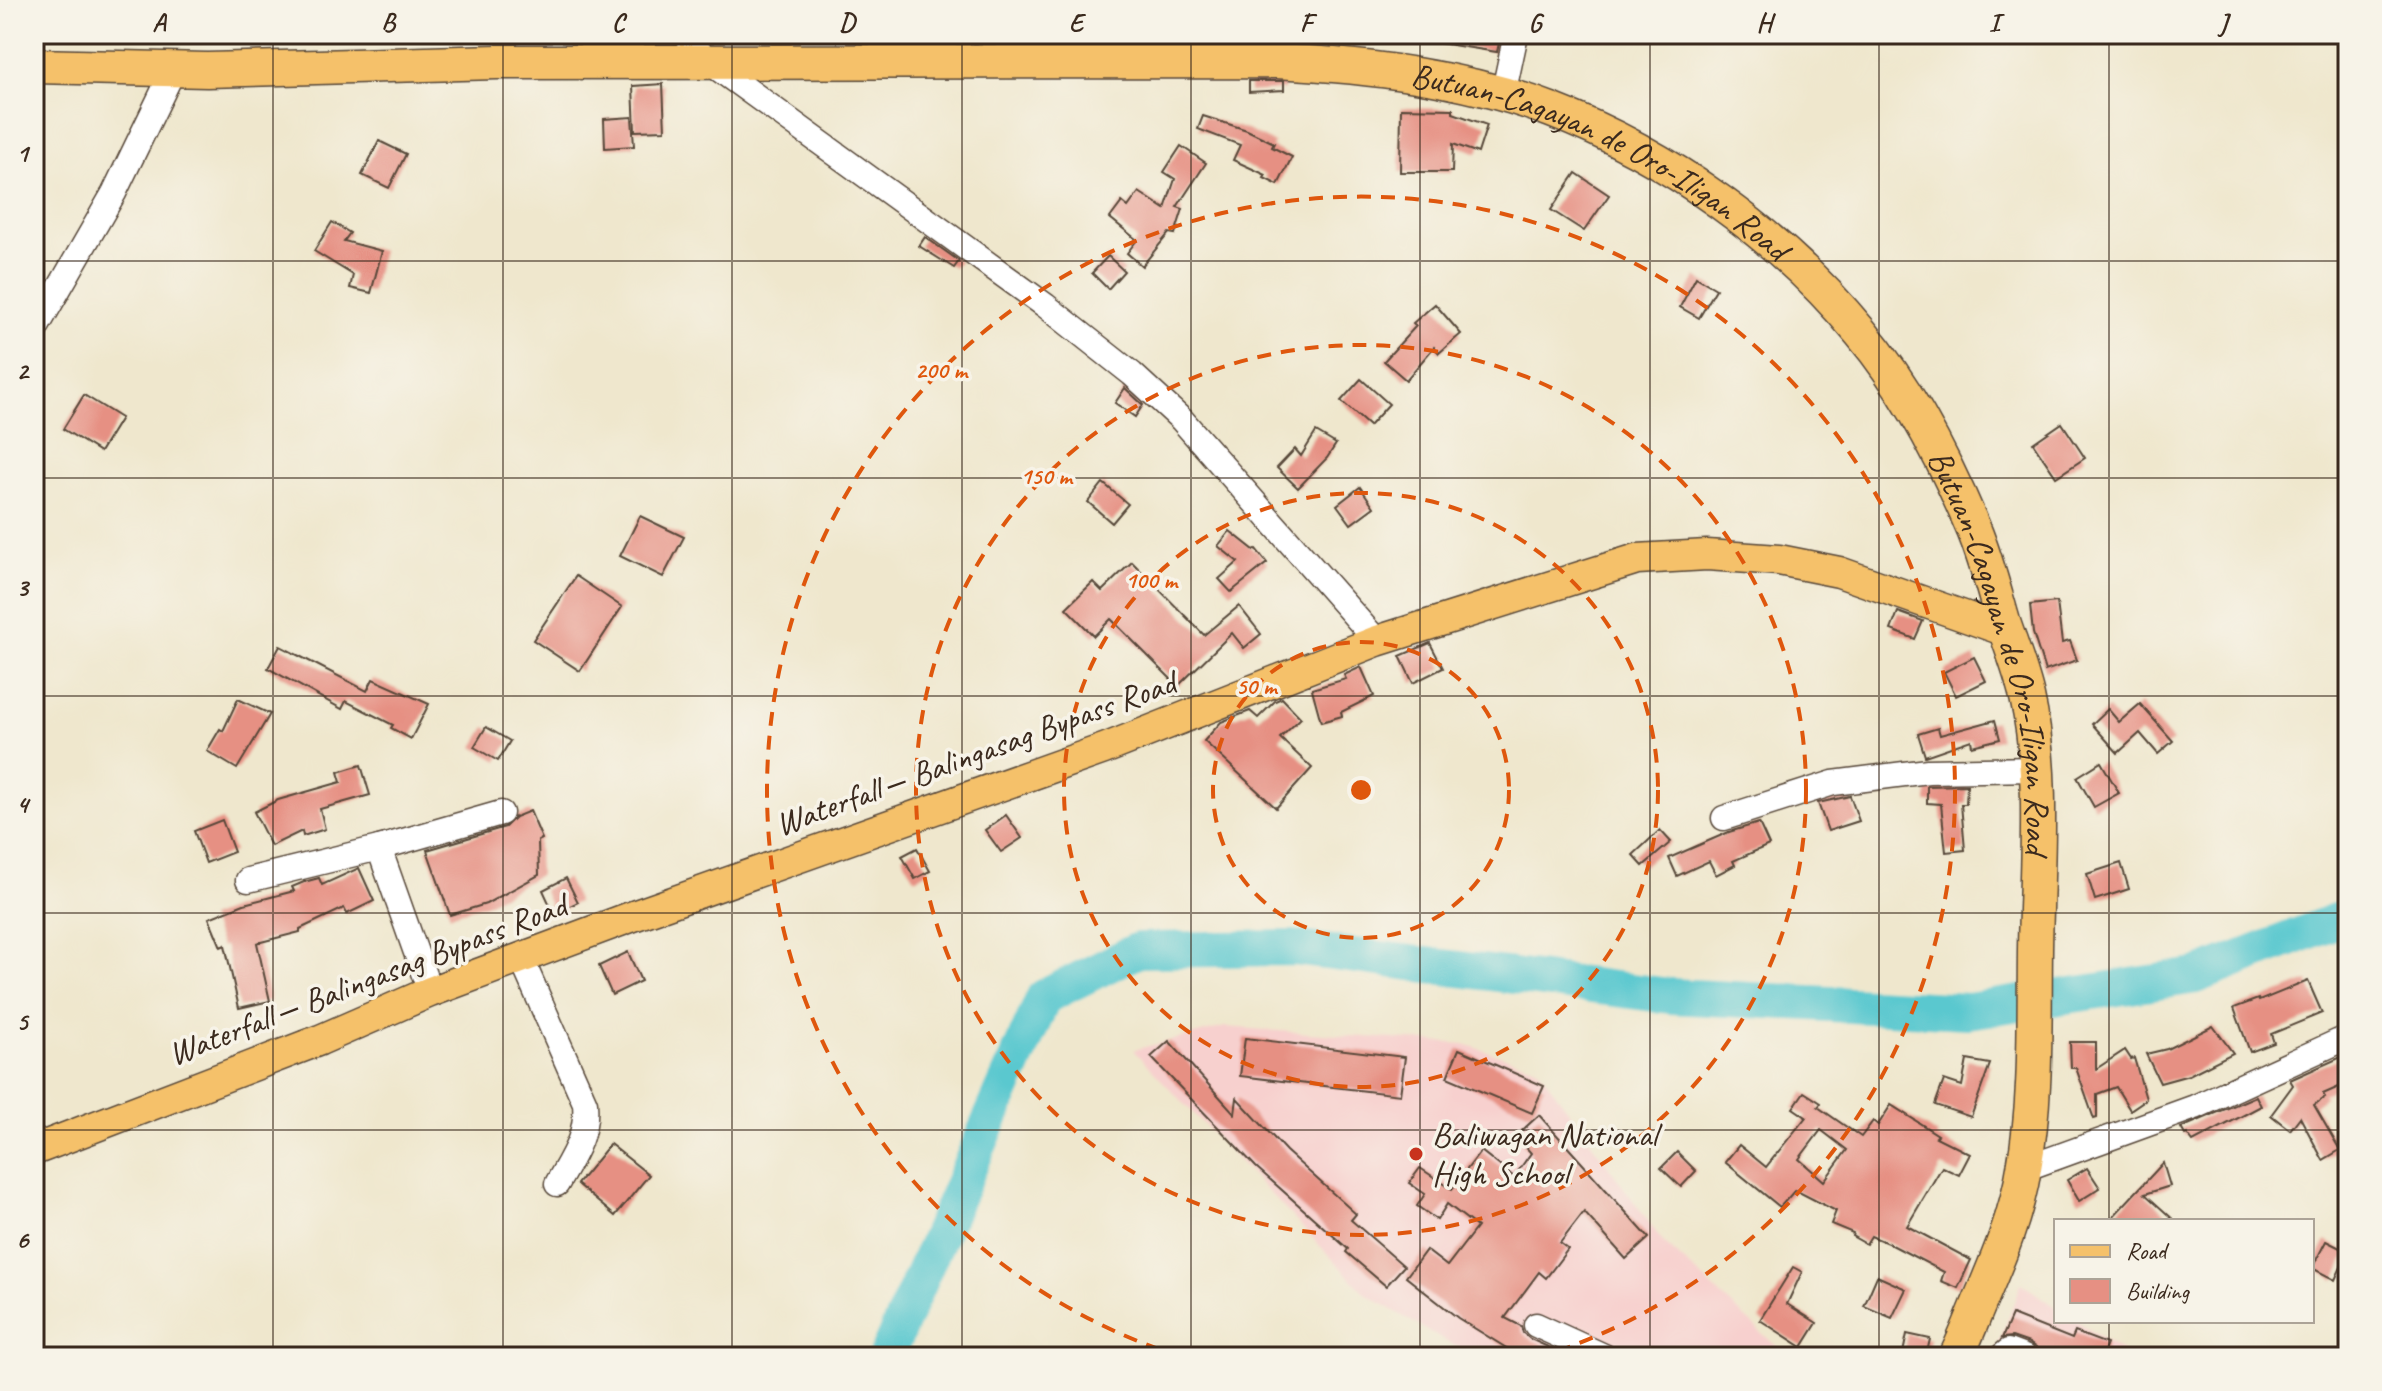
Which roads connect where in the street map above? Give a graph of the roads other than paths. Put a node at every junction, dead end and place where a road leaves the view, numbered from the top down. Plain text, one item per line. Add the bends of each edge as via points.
1 (684, 34) edge
2 (1516, 34) edge
3 (709, 62) junction
4 (34, 66) edge
5 (174, 69) junction
6 (1503, 95) junction
7 (34, 332) edge
8 (2006, 631) junction
9 (1377, 641) junction
10 (2036, 769) junction
11 (501, 813) dead end
12 (1724, 818) dead end
13 (379, 848) junction
14 (248, 880) dead end
15 (521, 958) junction
16 (430, 992) junction
17 (2348, 1037) edge
18 (34, 1150) edge
19 (2024, 1169) junction
20 (557, 1184) dead end
21 (1536, 1325) dead end
22 (1606, 1357) edge
23 (1956, 1357) edge
24 (2001, 1357) edge
25 (2024, 1357) edge

1 - 3 street
2 - 6 street
3 - 5 highway, Butuan-Cagayan de Oro-Iligan Road
3 - 6 highway, Butuan-Cagayan de Oro-Iligan Road via 1277,61 1354,65
3 - 9 street via 1132,374 1182,420
4 - 5 highway, Butuan-Cagayan de Oro-Iligan Road
5 - 7 street via 114,193
6 - 8 highway, Butuan-Cagayan de Oro-Iligan Road via 1612,138 1703,191 1757,230 1837,307 1863,335 1921,422 1975,532
8 - 9 main road, Waterfall ‒ Balingasag Bypass Road via 1839,572 1779,560 1707,555 1637,559
8 - 10 highway, Butuan-Cagayan de Oro-Iligan Road via 2027,698
9 - 15 main road, Waterfall ‒ Balingasag Bypass Road via 1104,749
10 - 12 street via 1928,771 1833,783
10 - 19 highway, Butuan-Cagayan de Oro-Iligan Road via 2033,1084
11 - 13 street
13 - 14 street
13 - 16 street
15 - 16 main road, Waterfall ‒ Balingasag Bypass Road
15 - 20 street via 585,1103 587,1121 580,1142
16 - 18 main road, Waterfall ‒ Balingasag Bypass Road
17 - 19 street via 2195,1107
19 - 23 highway, Butuan-Cagayan de Oro-Iligan Road via 1998,1259
21 - 22 street
24 - 25 street via 2008,1351

